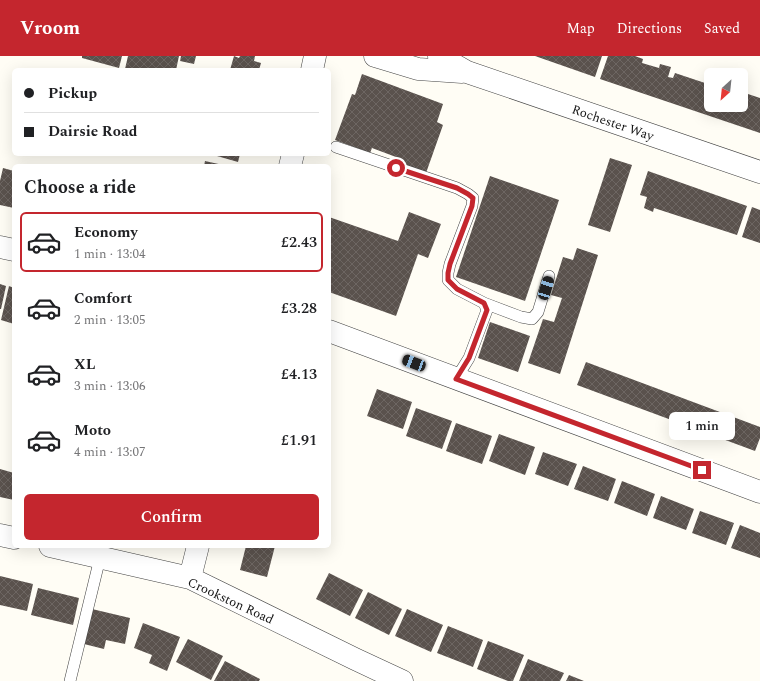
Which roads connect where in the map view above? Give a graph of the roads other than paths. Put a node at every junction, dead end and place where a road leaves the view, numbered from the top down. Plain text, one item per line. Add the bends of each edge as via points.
1 (315, 56) edge
2 (375, 56) edge
3 (439, 56) edge
4 (312, 68) edge
5 (467, 72) junction
6 (336, 147) dead end
7 (760, 172) edge
8 (0, 246) edge
9 (12, 249) edge
10 (549, 276) dead end
11 (484, 303) junction
12 (331, 332) edge
13 (456, 379) junction
14 (760, 492) edge
15 (0, 535) edge
16 (12, 538) edge
17 (58, 548) edge
18 (198, 548) edge
19 (100, 558) junction
20 (190, 578) junction
21 (70, 681) edge
22 (402, 681) edge

1 - 4 street
2 - 5 street, Rochester Way via 418,69
3 - 5 street, Rochester Way
5 - 7 street, Rochester Way
6 - 11 lane via 457,188 473,198 450,264 448,280 457,289
8 - 9 street
10 - 11 lane via 538,312 532,318 521,317
11 - 13 lane via 487,310 469,358
12 - 13 street
13 - 14 street
15 - 16 street
17 - 19 street, Crookston Road
18 - 20 street
19 - 20 street, Crookston Road
19 - 21 lane
20 - 22 street, Crookston Road

